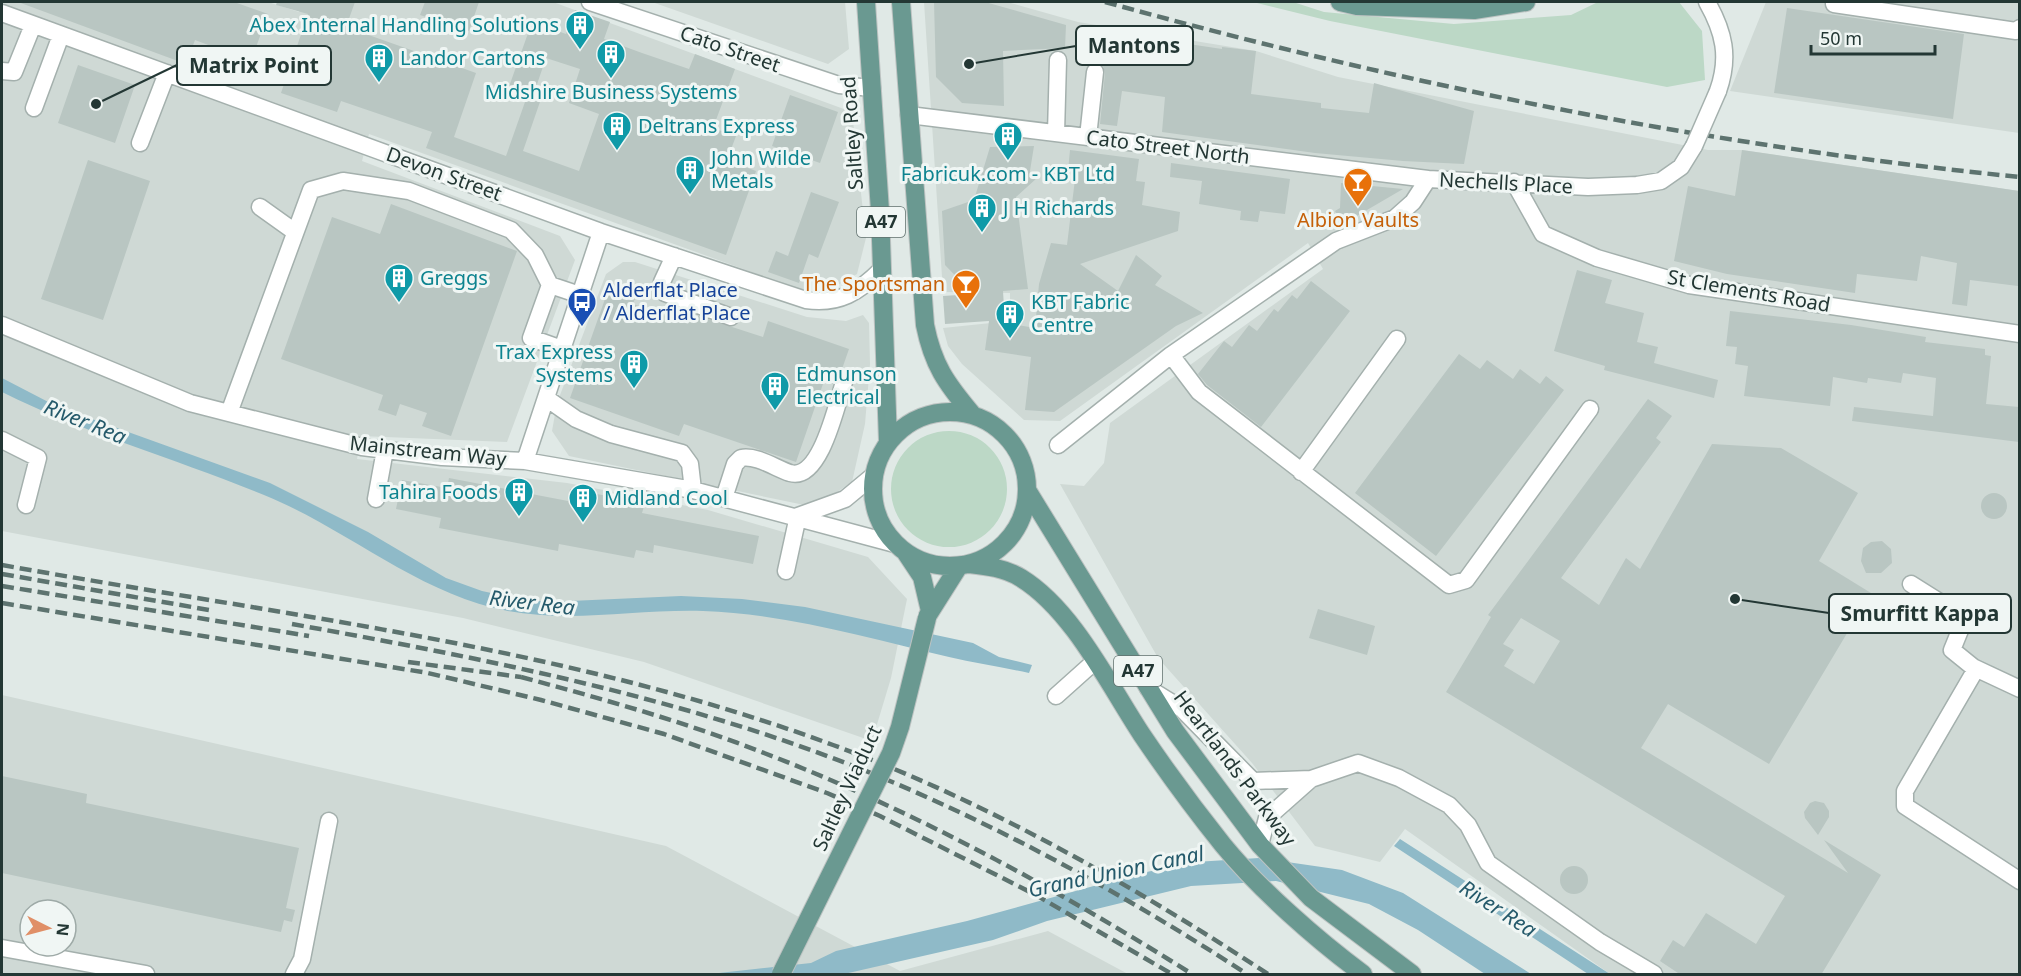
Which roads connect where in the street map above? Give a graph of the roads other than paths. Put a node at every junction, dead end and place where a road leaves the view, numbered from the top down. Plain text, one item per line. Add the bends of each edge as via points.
1 (590, 2) edge
2 (866, 2) edge
3 (901, 2) edge
4 (1340, 2) edge
5 (1526, 2) edge
6 (1707, 2) edge
7 (1834, 4) dead end
8 (2, 13) edge
9 (33, 25) junction
10 (2019, 28) edge
11 (61, 35) junction
12 (1058, 60) dead end
13 (2, 71) edge
14 (1095, 72) dead end
15 (168, 73) junction
16 (872, 88) junction
17 (34, 108) dead end
18 (909, 115) junction
19 (1056, 133) junction
20 (1088, 137) junction
21 (140, 143) dead end
22 (1428, 179) junction
23 (1514, 182) junction
24 (260, 207) dead end
25 (295, 232) junction
26 (601, 232) junction
27 (674, 256) junction
28 (882, 270) junction
29 (550, 285) junction
30 (580, 295) junction
31 (731, 317) dead end
32 (2, 325) edge
33 (2019, 334) edge
34 (1397, 339) dead end
35 (562, 349) junction
36 (1172, 355) junction
37 (845, 380) dead end
38 (546, 398) junction
39 (1590, 409) dead end
40 (230, 413) junction
41 (972, 414) junction
42 (2, 440) edge
43 (888, 442) junction
44 (1058, 445) dead end
45 (385, 450) junction
46 (525, 461) junction
47 (1301, 472) junction
48 (874, 475) junction
49 (693, 490) junction
50 (1027, 490) junction
51 (724, 498) junction
52 (376, 499) dead end
53 (26, 506) dead end
54 (798, 516) junction
55 (901, 548) junction
56 (964, 565) junction
57 (786, 571) dead end
58 (1911, 584) dead end
59 (928, 614) junction
60 (1094, 662) junction
61 (1976, 669) junction
62 (1148, 687) junction
63 (2019, 689) edge
64 (1056, 696) dead end
65 (1311, 778) junction
66 (329, 821) dead end
67 (1260, 844) junction
68 (2019, 881) edge
69 (2, 948) edge
70 (146, 975) edge
71 (294, 975) edge
72 (781, 975) edge
73 (1363, 975) edge
74 (1412, 975) edge
75 (1654, 975) edge

1 - 16 street, Cato Street via 839,85
2 - 16 main road, Saltley Road / A47
3 - 18 main road, A47
4 - 5 main road via 1474,10
6 - 23 street, Nechells Place, bridge via 1719,22 1726,46 1724,73 1694,146 1681,166 1661,181 1637,185 1588,187
7 - 10 street via 2016,31
8 - 9 street, Devon Street
9 - 11 street, Devon Street
9 - 13 street via 14,72
11 - 15 street, Devon Street
11 - 17 street
12 - 19 street
14 - 20 street
15 - 21 street
15 - 26 street, Devon Street
16 - 28 main road, Saltley Road / A47
18 - 19 street, Cato Street North
18 - 41 main road, A47 via 925,325 931,355
19 - 20 street, Cato Street North
20 - 22 street, Cato Street North
22 - 23 street, Nechells Place
22 - 36 street, Nechells Place via 1413,202 1395,218 1336,241
23 - 33 street, St Clements Road via 1543,234 1597,258 1689,285
24 - 25 street
25 - 29 street via 310,190 343,181 409,191 512,230 535,255
25 - 40 street
26 - 27 street, Devon Street
26 - 30 street
27 - 28 street, Devon Street via 822,303 841,300
27 - 31 street via 662,282 665,293
28 - 43 main road, Saltley Road / A47
29 - 30 street
29 - 35 street via 531,338
30 - 35 street
32 - 40 street, Mainstream Way via 190,403
34 - 47 street
35 - 38 street
36 - 44 street, Nechells Place
36 - 47 street via 1199,392
37 - 51 street via 812,467 805,473 793,474 741,458 735,464
38 - 46 street
38 - 49 street via 576,419 611,434 682,453 690,464
39 - 47 street via 1466,580 1449,585
40 - 45 street, Mainstream Way
41 - 43 main road via 948,411 925,415
41 - 50 main road via 994,425 1012,443 1023,465
42 - 53 street via 38,458
43 - 48 main road
45 - 46 street, Mainstream Way
45 - 52 street
46 - 49 street, Mainstream Way
48 - 54 street via 845,499
48 - 55 main road via 873,500 881,524
49 - 51 street, Mainstream Way
50 - 56 main road via 1023,515 1011,537 992,554
50 - 62 main road, Heartlands Parkway / A47
51 - 54 street, Mainstream Way
54 - 55 street, Mainstream Way
54 - 57 street
55 - 56 main road via 922,561 940,566
55 - 59 main road, Saltley Viaduct via 922,577
56 - 59 main road, Saltley Viaduct
56 - 60 main road, A47 via 998,568 1021,578 1072,627
58 - 61 street via 1965,618 1952,650
59 - 72 main road, Saltley Viaduct, bridge via 891,753
60 - 64 street
60 - 73 main road, A47 via 1144,738 1224,846 1271,894
61 - 63 street
61 - 68 street via 1905,791 1905,806
62 - 65 street via 1182,709 1253,781
62 - 67 main road, Heartlands Parkway / A47 via 1174,731
65 - 67 street via 1267,818
65 - 75 street via 1358,763 1399,778 1449,805 1468,825 1488,863
66 - 71 street via 302,959
67 - 74 main road, Heartlands Parkway / A47 via 1311,898
69 - 70 street

